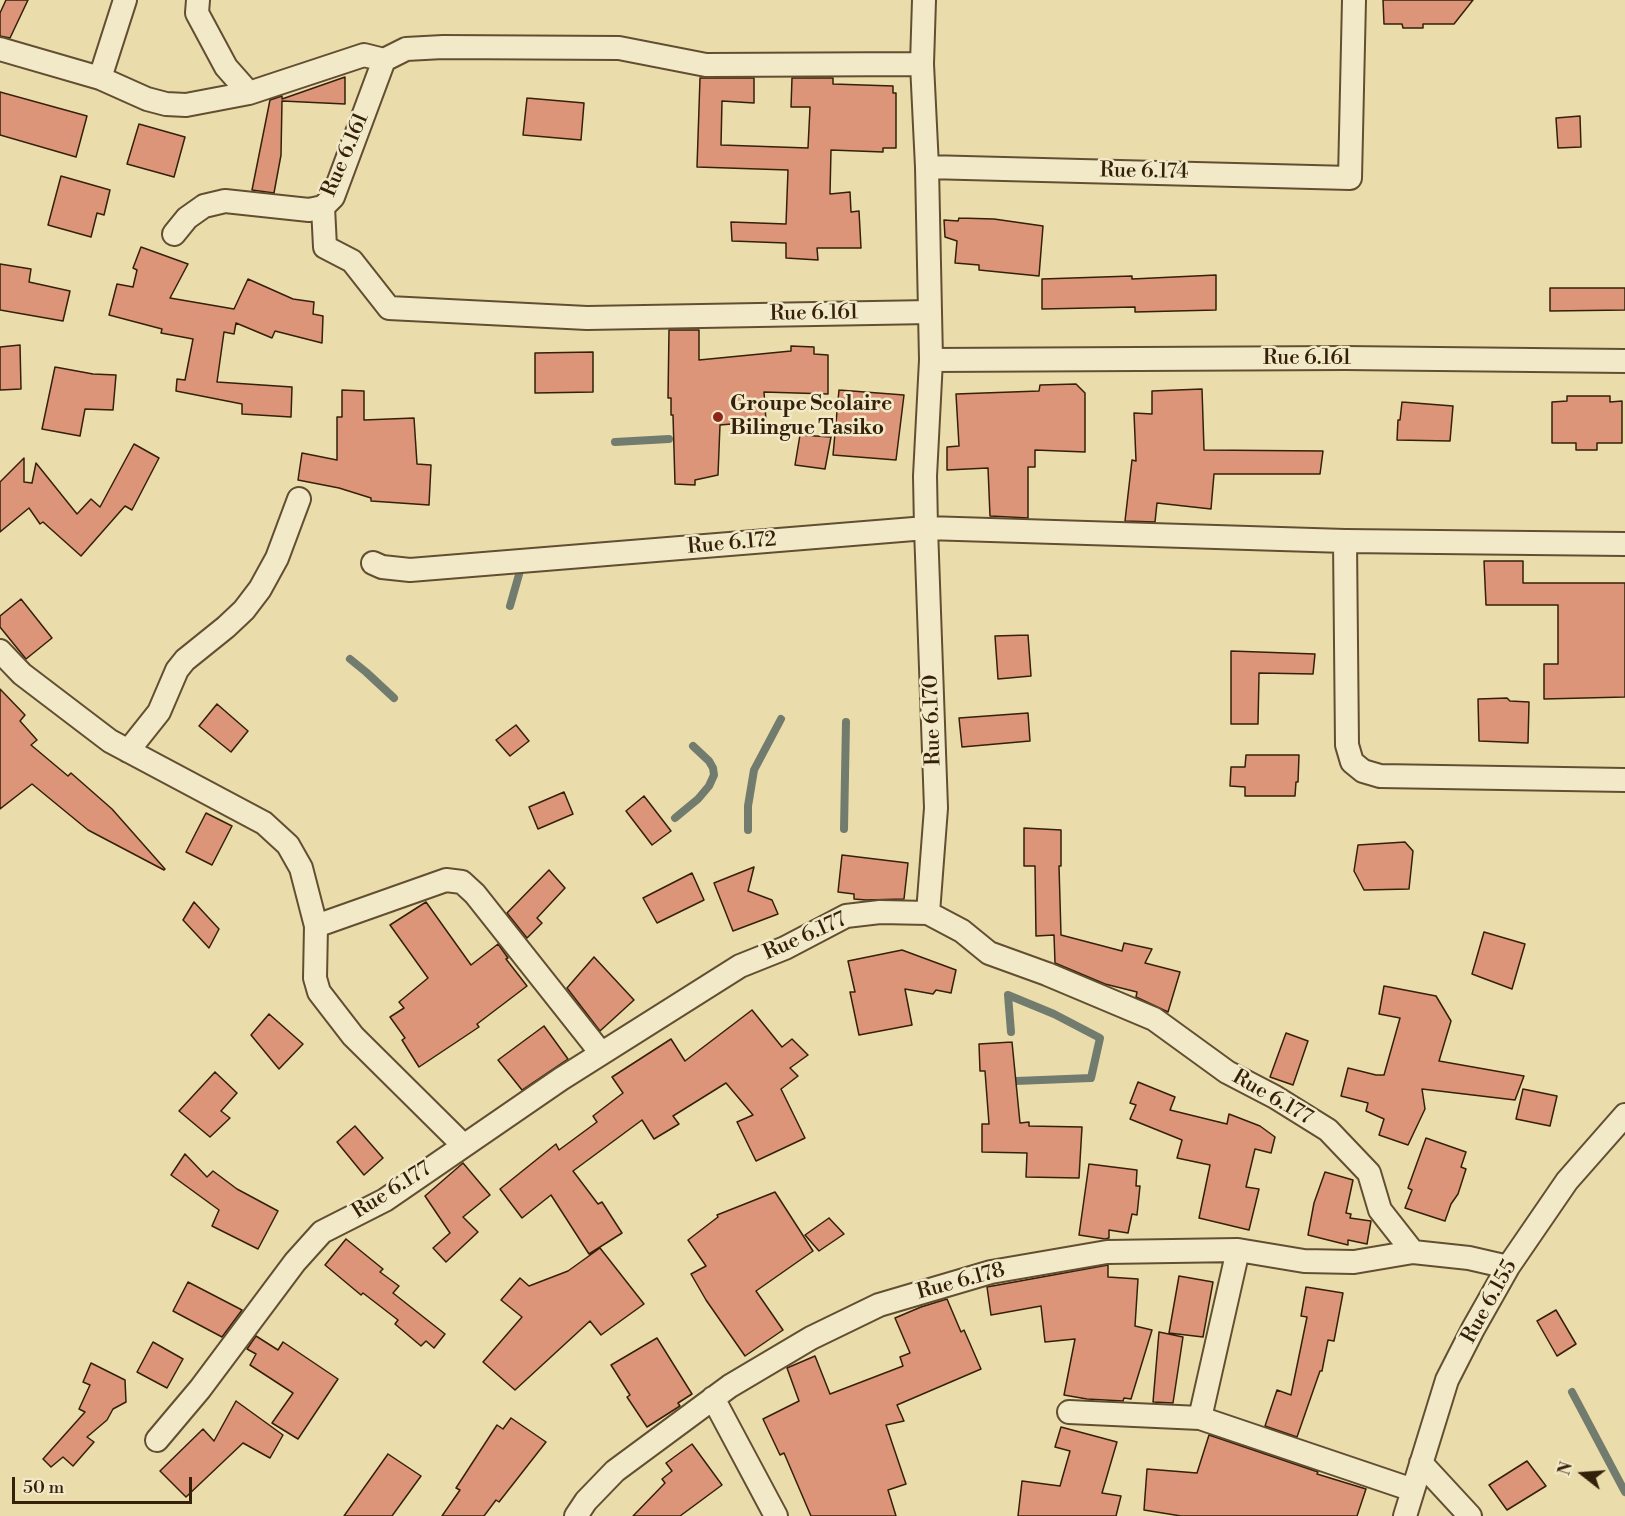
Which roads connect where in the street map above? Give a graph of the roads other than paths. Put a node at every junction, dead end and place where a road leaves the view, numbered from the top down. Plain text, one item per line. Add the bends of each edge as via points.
1 (125, 0) edge
2 (198, 0) edge
3 (924, 0) edge
4 (1354, 0) edge
5 (0, 49) edge
6 (384, 60) junction
7 (922, 64) junction
8 (100, 78) junction
9 (249, 93) junction
10 (927, 167) junction
11 (323, 207) junction
12 (174, 234) dead end
13 (930, 312) junction
14 (931, 360) junction
15 (1625, 360) edge
16 (299, 499) dead end
17 (926, 528) junction
18 (1345, 541) junction
19 (1625, 544) edge
20 (372, 563) dead end
21 (0, 651) edge
22 (128, 750) junction
23 (1625, 780) edge
24 (928, 913) junction
25 (316, 926) junction
26 (601, 1053) junction
27 (1625, 1115) edge
28 (463, 1145) junction
29 (1238, 1250) junction
30 (1413, 1252) junction
31 (1508, 1267) junction
32 (713, 1398) junction
33 (1069, 1412) dead end
34 (1200, 1419) junction
35 (156, 1440) dead end
36 (1421, 1462) junction
37 (1413, 1490) junction
38 (576, 1516) edge
39 (776, 1516) edge
40 (1405, 1516) edge
41 (1470, 1516) edge

1 - 8 street
2 - 9 street via 197,13 225,67
3 - 7 street
4 - 10 street, Rue 6.174 via 1350,178
5 - 8 street
6 - 7 street via 406,49 434,47 618,48 706,65
6 - 9 street via 364,55
6 - 11 street, Rue 6.161 via 333,197
7 - 10 street
8 - 9 street via 166,104 186,105
10 - 13 street
11 - 12 street via 309,210 225,201 204,206
11 - 13 street, Rue 6.161 via 325,247 352,261 389,308 587,318
13 - 14 street
14 - 15 street, Rue 6.161
14 - 17 street
16 - 22 street via 277,558 260,589 244,610 185,660 159,712
17 - 18 street, Rue 6.172
17 - 20 street, Rue 6.172 via 410,570
17 - 24 street, Rue 6.170 via 936,808
18 - 19 street, Rue 6.172
18 - 23 street via 1347,745 1352,762 1380,776
21 - 22 street via 67,709
22 - 25 street via 264,823 288,845 300,868
24 - 26 street, Rue 6.177 via 846,916 740,966
24 - 30 street, Rue 6.177 via 962,931 989,953 1154,1019 1227,1072 1328,1130 1369,1173 1380,1210
25 - 26 street via 446,880 462,882
25 - 28 street via 315,978 319,992 352,1036
26 - 28 street, Rue 6.177
27 - 31 street, Rue 6.155 via 1567,1181
28 - 35 street, Rue 6.177 via 385,1200 322,1232
29 - 30 street, Rue 6.178 via 1304,1261 1353,1262
29 - 32 street, Rue 6.178 via 1107,1252 992,1272 879,1305 811,1338
29 - 34 street
30 - 31 street
31 - 36 street, Rue 6.155 via 1447,1380
32 - 38 street, Rue 6.178 via 615,1471
32 - 39 street
33 - 34 street
34 - 37 street
36 - 37 street, Rue 6.155
36 - 41 street
37 - 40 street, Rue 6.155

